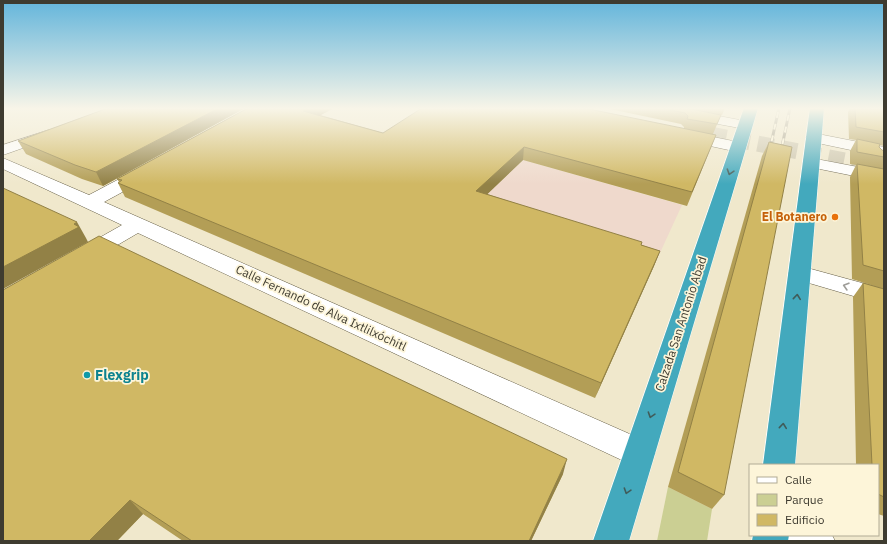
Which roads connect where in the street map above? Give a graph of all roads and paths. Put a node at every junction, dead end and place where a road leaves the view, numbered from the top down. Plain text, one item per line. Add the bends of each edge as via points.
1 (49, 133) edge
2 (669, 133) edge
3 (743, 133) edge
4 (813, 133) edge
5 (813, 138) junction
6 (738, 147) junction
7 (3, 150) edge
8 (884, 152) edge
9 (3, 163) edge
10 (811, 163) junction
11 (158, 165) edge
12 (884, 177) edge
13 (90, 202) junction
14 (138, 224) junction
15 (64, 267) edge
16 (800, 273) junction
17 (884, 297) edge
18 (639, 453) junction
19 (779, 464) edge
20 (806, 536) edge
21 (612, 541) edge
22 (817, 541) edge

1 - 7 street
2 - 6 street
3 - 6 highway, Calzada San Antonio Abad
4 - 5 highway
5 - 8 street
5 - 10 highway
6 -> 18 highway, Calzada San Antonio Abad
9 - 13 street, Calle Fernando de Alva Ixtlilxóchitl
10 - 12 street
10 - 16 highway
11 - 13 street
13 - 14 street, Calle Fernando de Alva Ixtlilxóchitl
14 - 15 street
14 - 18 street, Calle Fernando de Alva Ixtlilxóchitl
17 -> 16 street
19 -> 16 highway
18 -> 21 highway, Calzada San Antonio Abad
20 - 22 street

